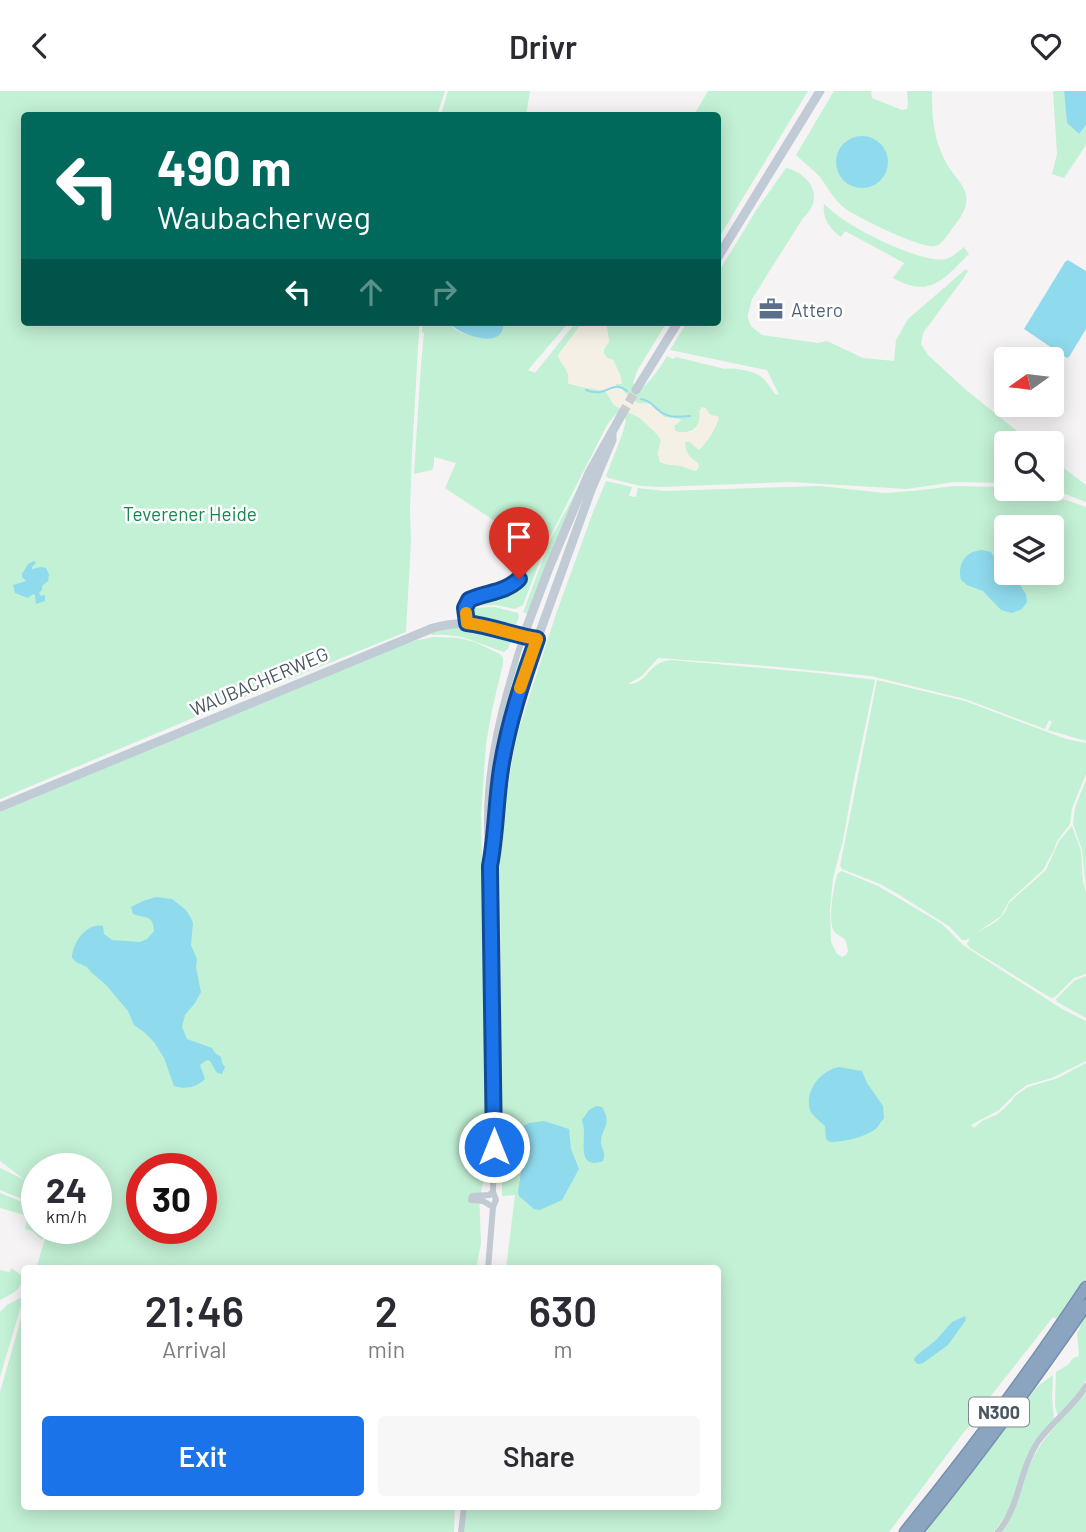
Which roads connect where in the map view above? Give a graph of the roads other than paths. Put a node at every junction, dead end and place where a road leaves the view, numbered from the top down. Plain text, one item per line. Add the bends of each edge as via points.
1 (820, 91) edge
2 (721, 252) edge
3 (676, 326) edge
4 (636, 390) tunnel mouth
5 (622, 414) tunnel mouth
6 (611, 434) junction
7 (540, 544) dead end
8 (467, 623) junction
9 (523, 637) junction
10 (537, 639) junction
11 (0, 807) edge
12 (490, 866) junction
13 (493, 1192) junction
14 (493, 1207) junction
15 (488, 1265) edge
16 (1086, 1287) edge
17 (1086, 1305) edge
18 (1086, 1386) edge
19 (464, 1510) edge
20 (461, 1532) edge
21 (905, 1532) edge
22 (917, 1532) edge
23 (998, 1532) edge

1 - 2 street
3 - 4 street
5 - 6 street
6 - 9 street via 585,481
6 - 10 street
7 - 8 street via 514,585 469,600
8 - 9 street, WAUBACHERWEG
8 - 11 street, WAUBACHERWEG via 433,628
9 - 10 street, WAUBACHERWEG
9 - 12 street via 497,723 488,809
10 - 12 street via 506,740
12 - 13 street
13 - 14 street
13 - 14 street via 471,1198
14 - 15 street
16 - 21 highway, N300 via 997,1415
17 - 22 highway, N300 via 1004,1422
18 - 23 street via 1037,1444 1015,1503
19 - 20 street

